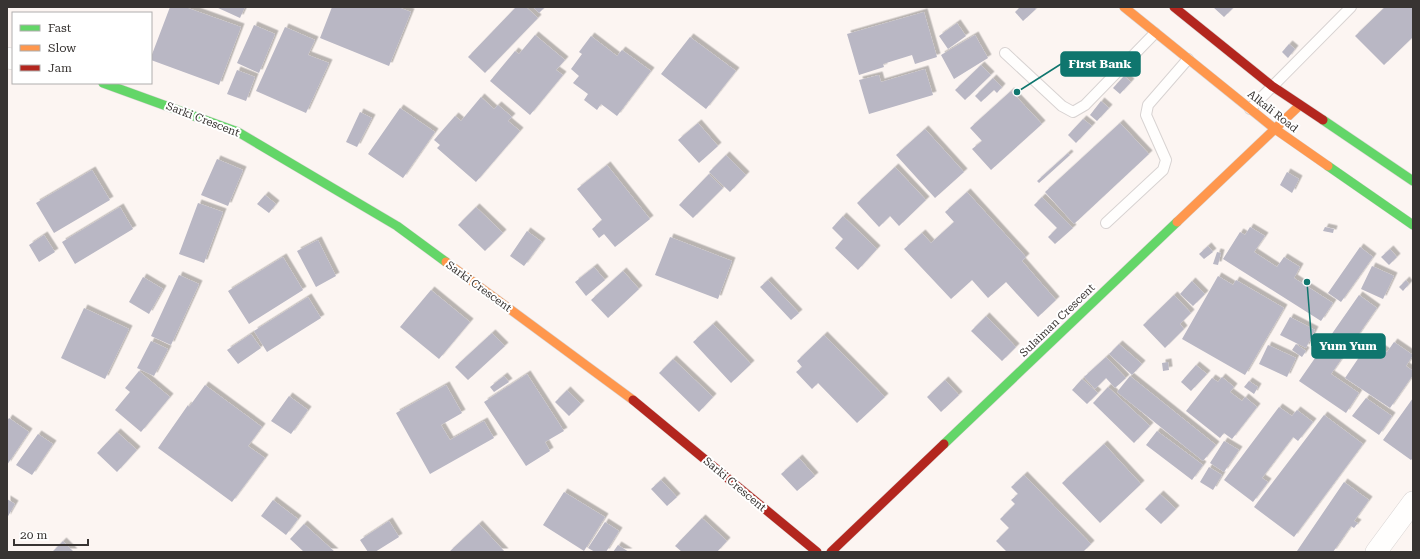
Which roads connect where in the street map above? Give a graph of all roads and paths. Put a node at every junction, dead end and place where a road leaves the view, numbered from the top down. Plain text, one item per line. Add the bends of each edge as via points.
1 (1124, 7) edge
2 (1174, 7) edge
3 (1351, 7) edge
4 (1156, 32) junction
5 (1006, 54) dead end
6 (1188, 59) junction
7 (106, 84) edge
8 (1272, 86) junction
9 (1300, 105) junction
10 (1250, 109) junction
11 (1275, 129) junction
12 (1413, 181) edge
13 (1106, 223) dead end
14 (1413, 225) edge
15 (1413, 502) edge
16 (817, 552) edge
17 (831, 552) edge
18 (1376, 552) edge

1 - 4 street, Alkali Road
2 - 8 street, Alkali Road
3 - 8 lane
4 - 5 lane via 1085,105 1073,112 1062,106
4 - 6 street, Alkali Road
6 - 10 street, Alkali Road
6 - 13 lane via 1148,105 1146,115 1166,160 1163,170
7 - 16 street, Sarki Crescent via 238,132 397,226 624,393
8 - 9 street, Alkali Road
8 - 10 lane
9 - 11 street, Sulaiman Crescent
9 - 12 street, Alkali Road
10 - 11 street, Alkali Road
11 - 14 street, Alkali Road
11 - 17 street, Sulaiman Crescent
15 - 18 street

